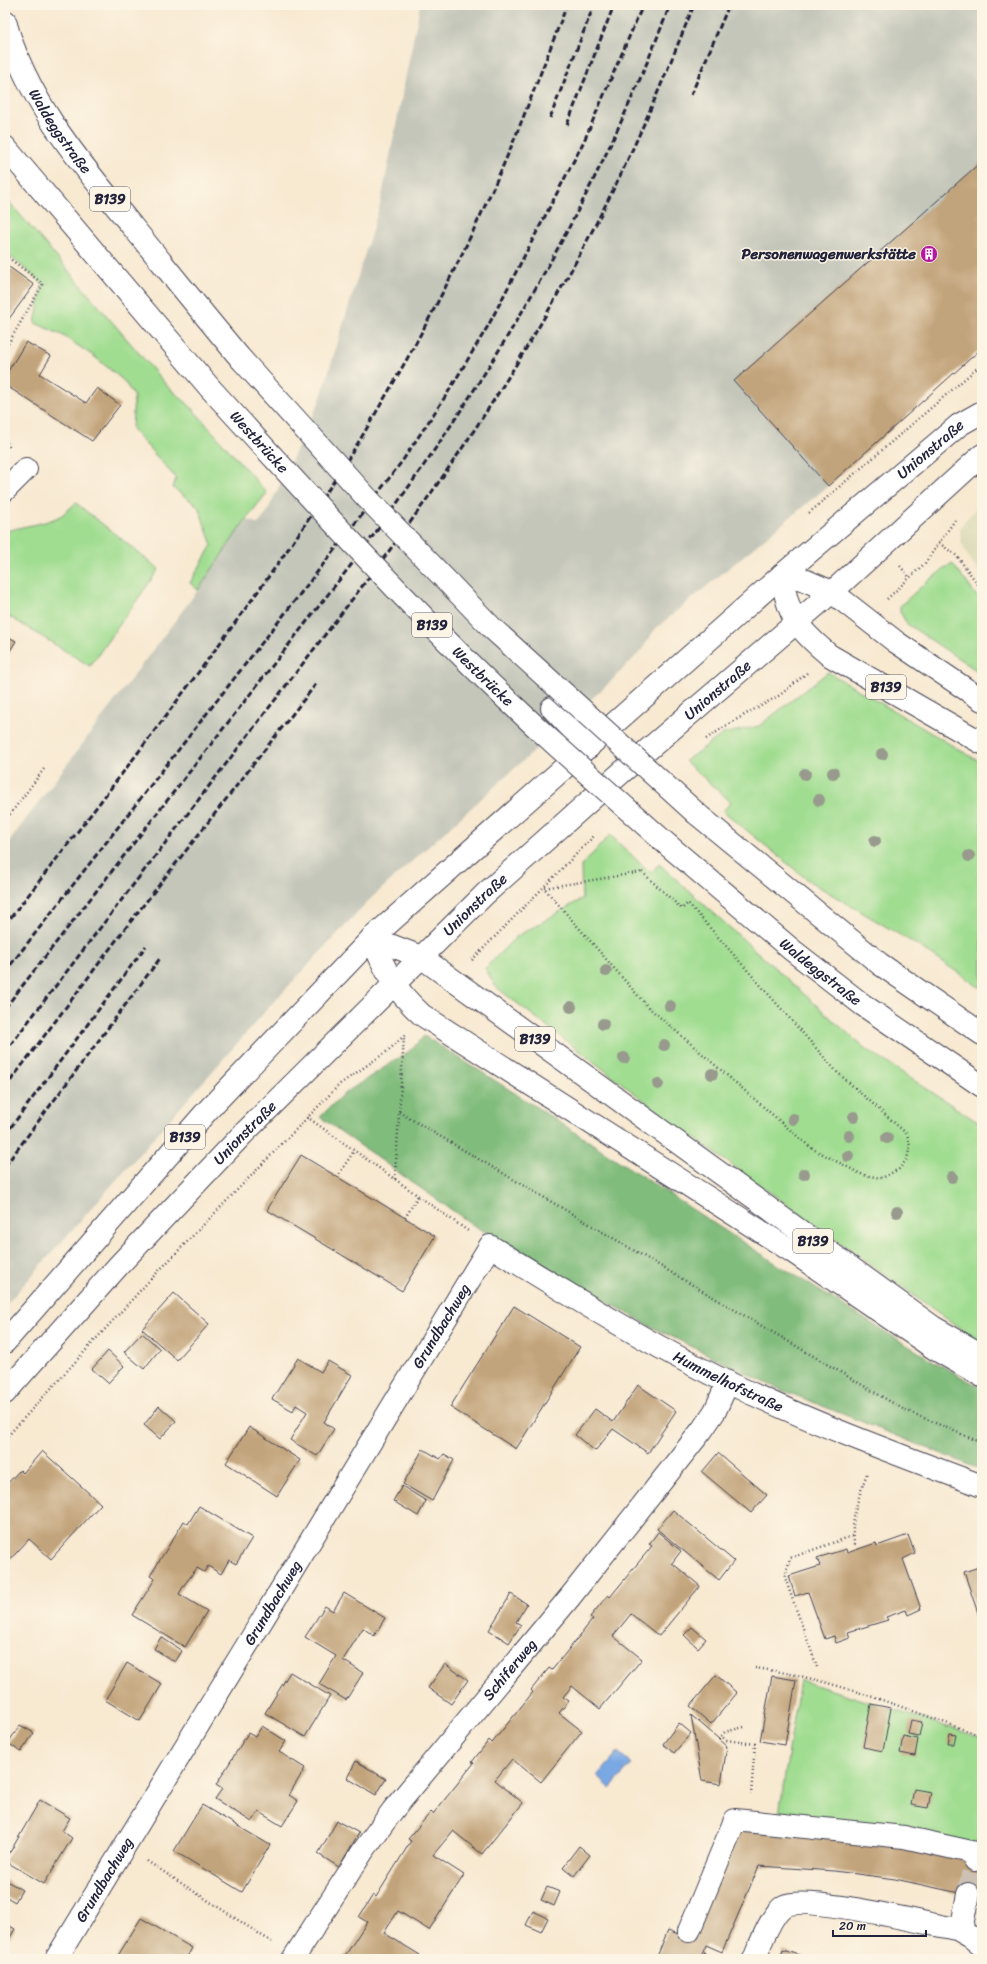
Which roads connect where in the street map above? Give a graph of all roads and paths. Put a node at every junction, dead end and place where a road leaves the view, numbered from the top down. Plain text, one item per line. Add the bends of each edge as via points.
1 (5, 21) edge
2 (5, 67) edge
3 (25, 76) junction
4 (5, 146) edge
5 (5, 254) edge
6 (5, 350) edge
7 (982, 412) edge
8 (982, 455) edge
9 (26, 469) dead end
10 (5, 490) edge
11 (957, 516) dead end
12 (939, 543) junction
13 (782, 574) junction
14 (982, 590) edge
15 (832, 592) junction
16 (866, 619) junction
17 (796, 624) junction
18 (829, 655) junction
19 (982, 700) edge
20 (552, 708) dead end
21 (701, 742) dead end
22 (982, 743) edge
23 (589, 747) junction
24 (44, 769) dead end
25 (5, 821) edge
26 (598, 833) dead end
27 (669, 846) joint
28 (544, 888) junction
29 (372, 938) junction
30 (421, 957) junction
31 (453, 980) junction
32 (393, 984) junction
33 (422, 1015) junction
34 (982, 1034) edge
35 (404, 1037) junction
36 (982, 1086) edge
37 (399, 1112) junction
38 (307, 1117) junction
39 (354, 1151) junction
40 (337, 1177) dead end
41 (394, 1179) junction
42 (418, 1196) junction
43 (404, 1218) dead end
44 (472, 1234) dead end
45 (490, 1246) joint
46 (5, 1342) edge
47 (982, 1356) edge
48 (982, 1376) edge
49 (728, 1382) junction
50 (5, 1393) edge
51 (5, 1439) edge
52 (982, 1443) edge
53 (877, 1446) junction
54 (982, 1486) edge
55 (852, 1536) junction
56 (855, 1546) dead end
57 (817, 1667) dead end
58 (755, 1668) dead end
59 (744, 1727) dead end
60 (982, 1736) edge
61 (751, 1799) dead end
62 (975, 1860) dead end
63 (148, 1861) dead end
64 (968, 1894) tunnel mouth
65 (689, 1931) dead end
66 (961, 1931) junction
67 (982, 1946) edge
68 (703, 1952) dead end
69 (294, 1958) edge
70 (56, 1959) edge
71 (718, 1959) edge
72 (754, 1959) edge

1 - 3 main road, Waldeggstraße / B139 via 17,60
2 - 3 main road
3 - 34 main road, Waldeggstraße / B139, bridge via 37,99 93,179 241,359 367,498 493,629 697,814 880,964
4 - 27 main road, Westbrücke / B139, bridge via 210,388 340,531 461,656
5 - 6 path via 43,284
7 - 13 main road, Unionstraße via 959,425
8 - 15 main road, Unionstraße
9 - 10 main road
11 - 12 path
12 - 14 path via 957,556
12 - 16 path via 925,563
13 - 15 main road via 802,579
13 - 17 main road, B139 via 784,594
13 - 23 main road, Unionstraße / B139
15 - 16 main road
15 - 17 main road, Unionstraße
16 - 19 main road
17 - 18 main road, B139
17 - 30 main road, Unionstraße / B139 via 622,772 485,894
18 - 21 path via 780,695
18 - 22 main road, B139
20 - 23 main road
23 - 29 main road, Unionstraße / B139
24 - 25 path
26 - 28 path
27 - 36 main road, Waldeggstraße / B139 via 828,978
28 - 28 path via 642,872 682,909 688,903 837,1072 907,1134 910,1146 907,1159 899,1168 882,1178 863,1175 811,1148 647,1006
28 - 31 path
29 - 30 main road, B139
29 - 32 main road
29 - 46 main road, Unionstraße / B139 via 207,1112
30 - 31 main road, B139
30 - 32 main road, Unionstraße / B139
31 - 47 main road, B139 via 933,1327
32 - 33 main road via 407,1002
32 - 50 main road, Unionstraße / B139 via 242,1135 119,1265
33 - 35 path
33 - 48 main road via 786,1247 935,1349
35 - 37 path
35 - 38 path via 340,1084
37 - 41 path
37 - 52 path via 903,1409
38 - 39 path
38 - 51 path via 148,1282
39 - 40 path
39 - 41 path
41 - 42 path
42 - 43 path
42 - 44 path
45 - 49 main road, Hummelhofstraße via 642,1338
45 - 70 main road, Grundbachweg
49 - 53 main road, Hummelhofstraße
49 - 69 main road, Schiferweg via 715,1411 702,1430 570,1597 377,1831
53 - 54 main road, Hummelhofstraße
53 - 55 path via 860,1495
55 - 56 path
55 - 57 path via 790,1558 785,1578
58 - 60 path via 779,1671 827,1684
59 - 61 path via 725,1732 721,1736 726,1740 755,1744
62 - 65 main road via 976,1853 904,1837 735,1820
63 - 69 path
64 - 66 main road
66 - 67 main road
66 - 72 main road via 823,1903 799,1902 783,1907 779,1912
68 - 71 path

